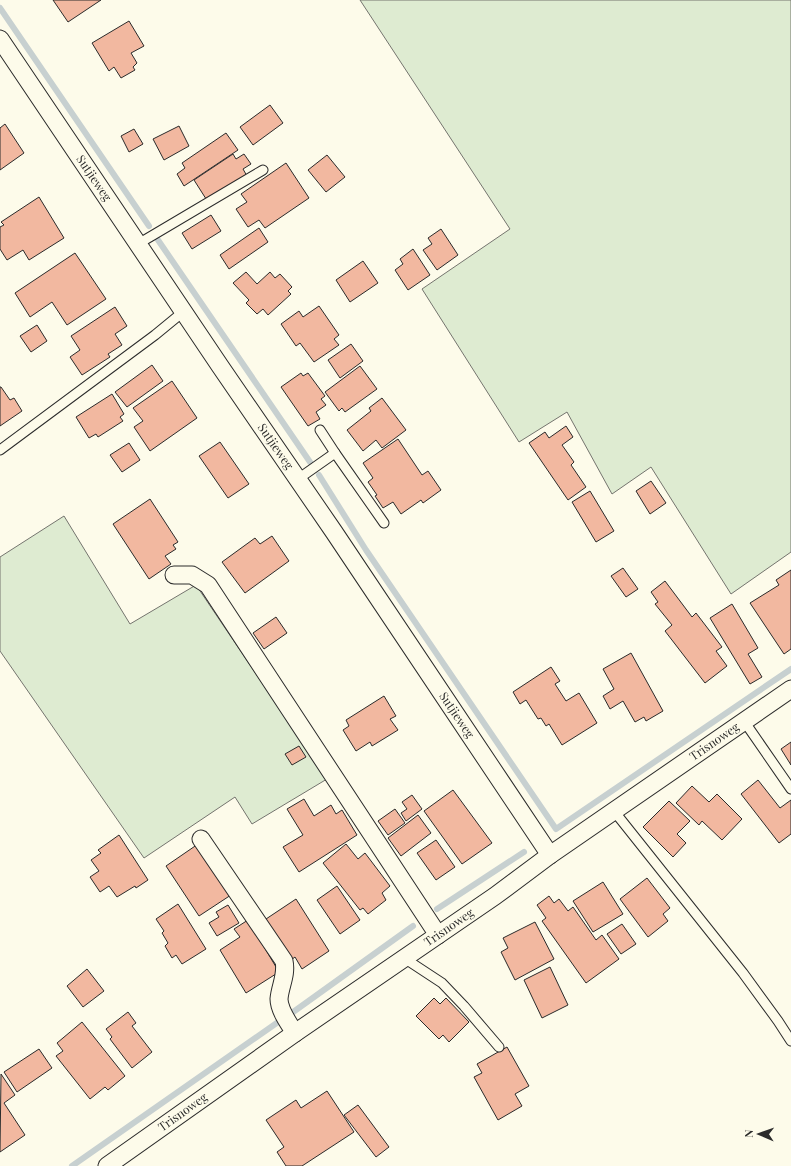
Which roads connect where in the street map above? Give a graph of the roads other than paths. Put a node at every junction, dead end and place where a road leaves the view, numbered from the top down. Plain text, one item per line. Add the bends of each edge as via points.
1 (0, 39) edge
2 (263, 170) dead end
3 (138, 244) junction
4 (183, 312) junction
5 (320, 430) dead end
6 (0, 450) edge
7 (336, 453) junction
8 (298, 479) junction
9 (384, 523) dead end
10 (174, 575) dead end
11 (791, 688) edge
12 (744, 721) junction
13 (791, 789) edge
14 (614, 811) junction
15 (202, 839) dead end
16 (550, 855) junction
17 (438, 935) junction
18 (404, 958) junction
19 (295, 1033) junction
20 (791, 1041) edge
21 (499, 1047) dead end
22 (107, 1166) edge

1 - 3 street, Sutjieweg
2 - 3 lane
3 - 4 street, Sutjieweg
4 - 6 lane
4 - 8 street, Sutjieweg
5 - 7 lane
7 - 8 lane
7 - 9 lane
8 - 16 street, Sutjieweg
10 - 17 street via 192,575 208,585
11 - 12 street, Trisnoweg
12 - 13 lane
12 - 14 street, Trisnoweg
14 - 16 street, Trisnoweg
14 - 20 lane via 743,973
15 - 19 street via 284,961 286,969 279,1000
16 - 17 street, Trisnoweg
17 - 18 street, Trisnoweg
18 - 19 street, Trisnoweg
18 - 21 lane via 442,983
19 - 22 street, Trisnoweg

